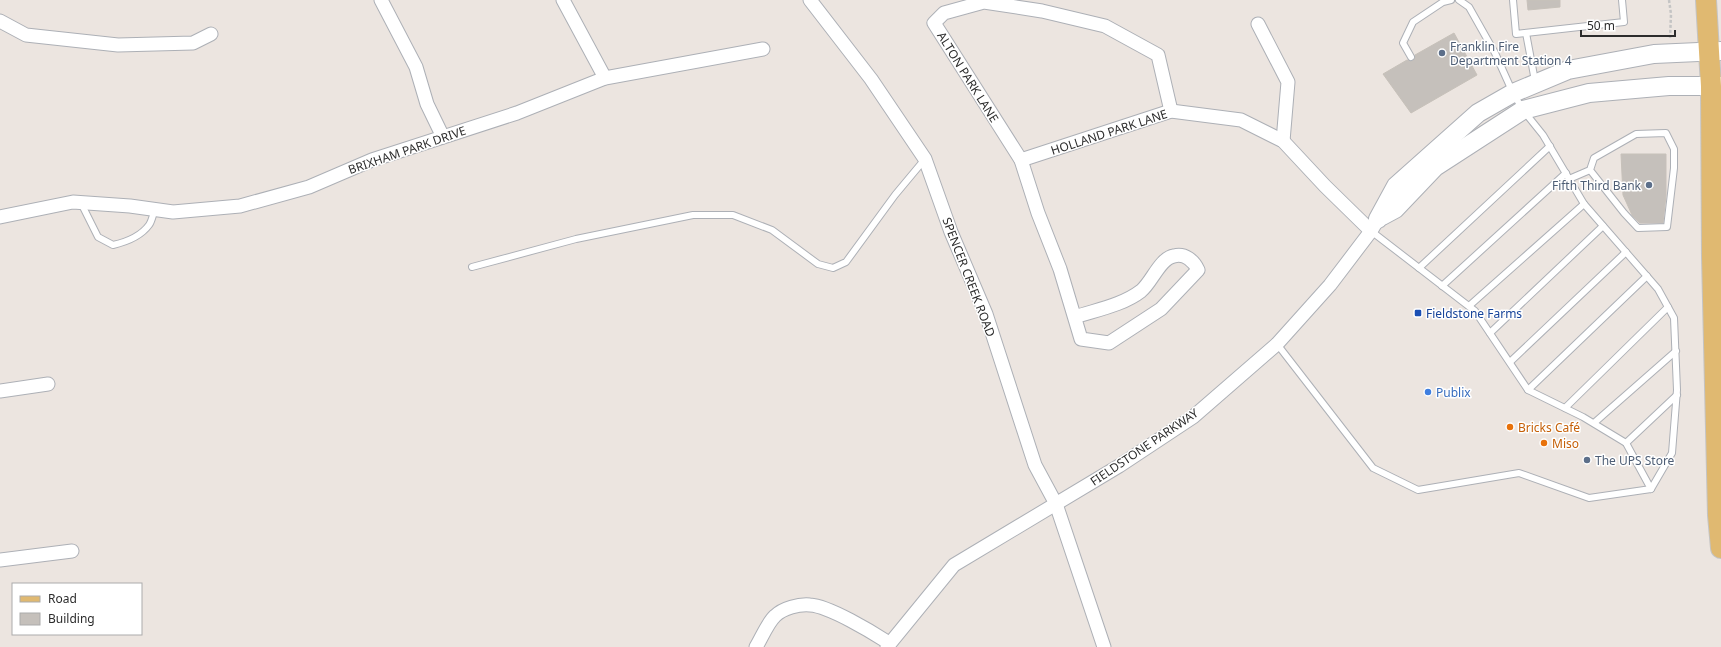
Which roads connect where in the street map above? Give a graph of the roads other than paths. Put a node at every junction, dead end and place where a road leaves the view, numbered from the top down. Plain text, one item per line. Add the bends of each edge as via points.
1 (381, 0) edge
2 (563, 0) edge
3 (810, 0) edge
4 (1451, 0) edge
5 (1459, 0) edge
6 (1513, 0) edge
7 (1622, 0) edge
8 (1706, 0) edge
9 (0, 21) edge
10 (1258, 24) dead end
11 (1526, 33) junction
12 (211, 34) dead end
13 (763, 49) dead end
14 (1715, 51) edge
15 (1411, 57) dead end
16 (605, 78) junction
17 (1536, 83) junction
18 (1716, 86) edge
19 (1513, 92) junction
20 (1523, 110) junction
21 (1171, 111) junction
22 (444, 137) junction
23 (1283, 141) junction
24 (1550, 146) junction
25 (925, 159) junction
26 (1021, 160) junction
27 (1590, 170) junction
28 (1567, 176) junction
29 (81, 203) junction
30 (1584, 204) junction
31 (155, 209) junction
32 (0, 217) edge
33 (1375, 225) junction
34 (1603, 226) junction
35 (1626, 252) junction
36 (472, 267) dead end
37 (1419, 268) junction
38 (1647, 276) junction
39 (1442, 286) junction
40 (1469, 306) junction
41 (1668, 306) junction
42 (1075, 317) junction
43 (1490, 333) junction
44 (1277, 344) junction
45 (1676, 351) junction
46 (1510, 362) junction
47 (48, 384) dead end
48 (1528, 390) junction
49 (0, 391) edge
50 (1677, 395) junction
51 (1565, 408) junction
52 (1594, 424) junction
53 (1626, 443) junction
54 (1650, 489) junction
55 (1056, 504) junction
56 (1721, 548) edge
57 (72, 551) dead end
58 (0, 560) edge
59 (888, 645) edge
60 (756, 647) edge
61 (1104, 647) edge

1 - 22 street via 416,67 428,104
2 - 16 street
3 - 25 street, SPENCER CREEK ROAD via 871,79
4 - 15 lane via 1443,2 1413,22 1403,43
5 - 19 lane via 1469,7
6 - 11 lane via 1516,34
7 - 11 lane via 1624,22
8 - 14 main road
9 - 12 street via 26,35 118,45 193,43
10 - 23 street via 1288,82
11 - 17 lane
13 - 16 street, BRIXHAM PARK DRIVE
14 - 17 street, FIELDSTONE PARKWAY via 1646,55 1568,70
14 - 18 main road
16 - 22 street, BRIXHAM PARK DRIVE via 517,113
17 - 19 street, FIELDSTONE PARKWAY
18 - 20 street, FIELDSTONE PARKWAY via 1669,86 1589,93
18 - 56 main road via 1712,257
19 - 20 lane
19 - 33 street, FIELDSTONE PARKWAY via 1473,117 1396,186
20 - 24 lane
20 - 33 street, FIELDSTONE PARKWAY via 1435,167 1395,209
21 - 23 street, HOLLAND PARK LANE via 1241,120
21 - 26 street, HOLLAND PARK LANE
21 - 26 street, ALTON PARK LANE via 1158,55 1104,26 1042,11 984,2 944,13 934,23
22 - 31 street, BRIXHAM PARK DRIVE via 372,160 309,187 240,206 172,212
23 - 33 street, HOLLAND PARK LANE via 1325,186
24 - 28 lane
24 - 37 lane
25 - 36 lane via 846,262 833,268 818,264 772,230 733,215 693,215 576,239
25 - 55 street, SPENCER CREEK ROAD via 951,232 986,314 1035,465
26 - 42 street, ALTON PARK LANE
27 - 27 lane via 1638,228 1667,227 1674,149 1666,133 1636,134 1594,158
27 - 28 lane
28 - 30 lane
28 - 39 lane
29 - 31 street, BRIXHAM PARK DRIVE
29 - 31 lane via 98,238 113,246 139,234 149,224
29 - 32 street, BRIXHAM PARK DRIVE via 73,202
30 - 34 lane
30 - 40 lane
33 - 37 lane
33 - 44 street, FIELDSTONE PARKWAY via 1330,285
34 - 35 lane
34 - 43 lane
35 - 38 lane
35 - 46 lane
37 - 39 lane
38 - 41 lane
38 - 48 lane
39 - 40 lane
40 - 43 lane via 1476,311
41 - 45 lane via 1674,318
41 - 51 lane
42 - 42 street, ALTON PARK LANE via 1133,296 1148,284 1166,259 1174,255 1184,256 1194,262 1198,270 1161,309 1109,343 1082,339
43 - 46 lane
44 - 54 lane via 1373,468 1418,490 1519,473 1589,498
44 - 55 street, FIELDSTONE PARKWAY via 1193,417 1120,466
45 - 50 lane
45 - 52 lane
46 - 48 lane
47 - 49 street
48 - 51 lane
50 - 53 lane
50 - 54 lane via 1672,453
51 - 52 lane
52 - 53 lane
53 - 54 lane
55 - 59 street, FIELDSTONE PARKWAY via 954,565
55 - 61 street, SPENCER CREEK ROAD
57 - 58 street
59 - 60 street via 866,628 810,605 794,606 775,616

